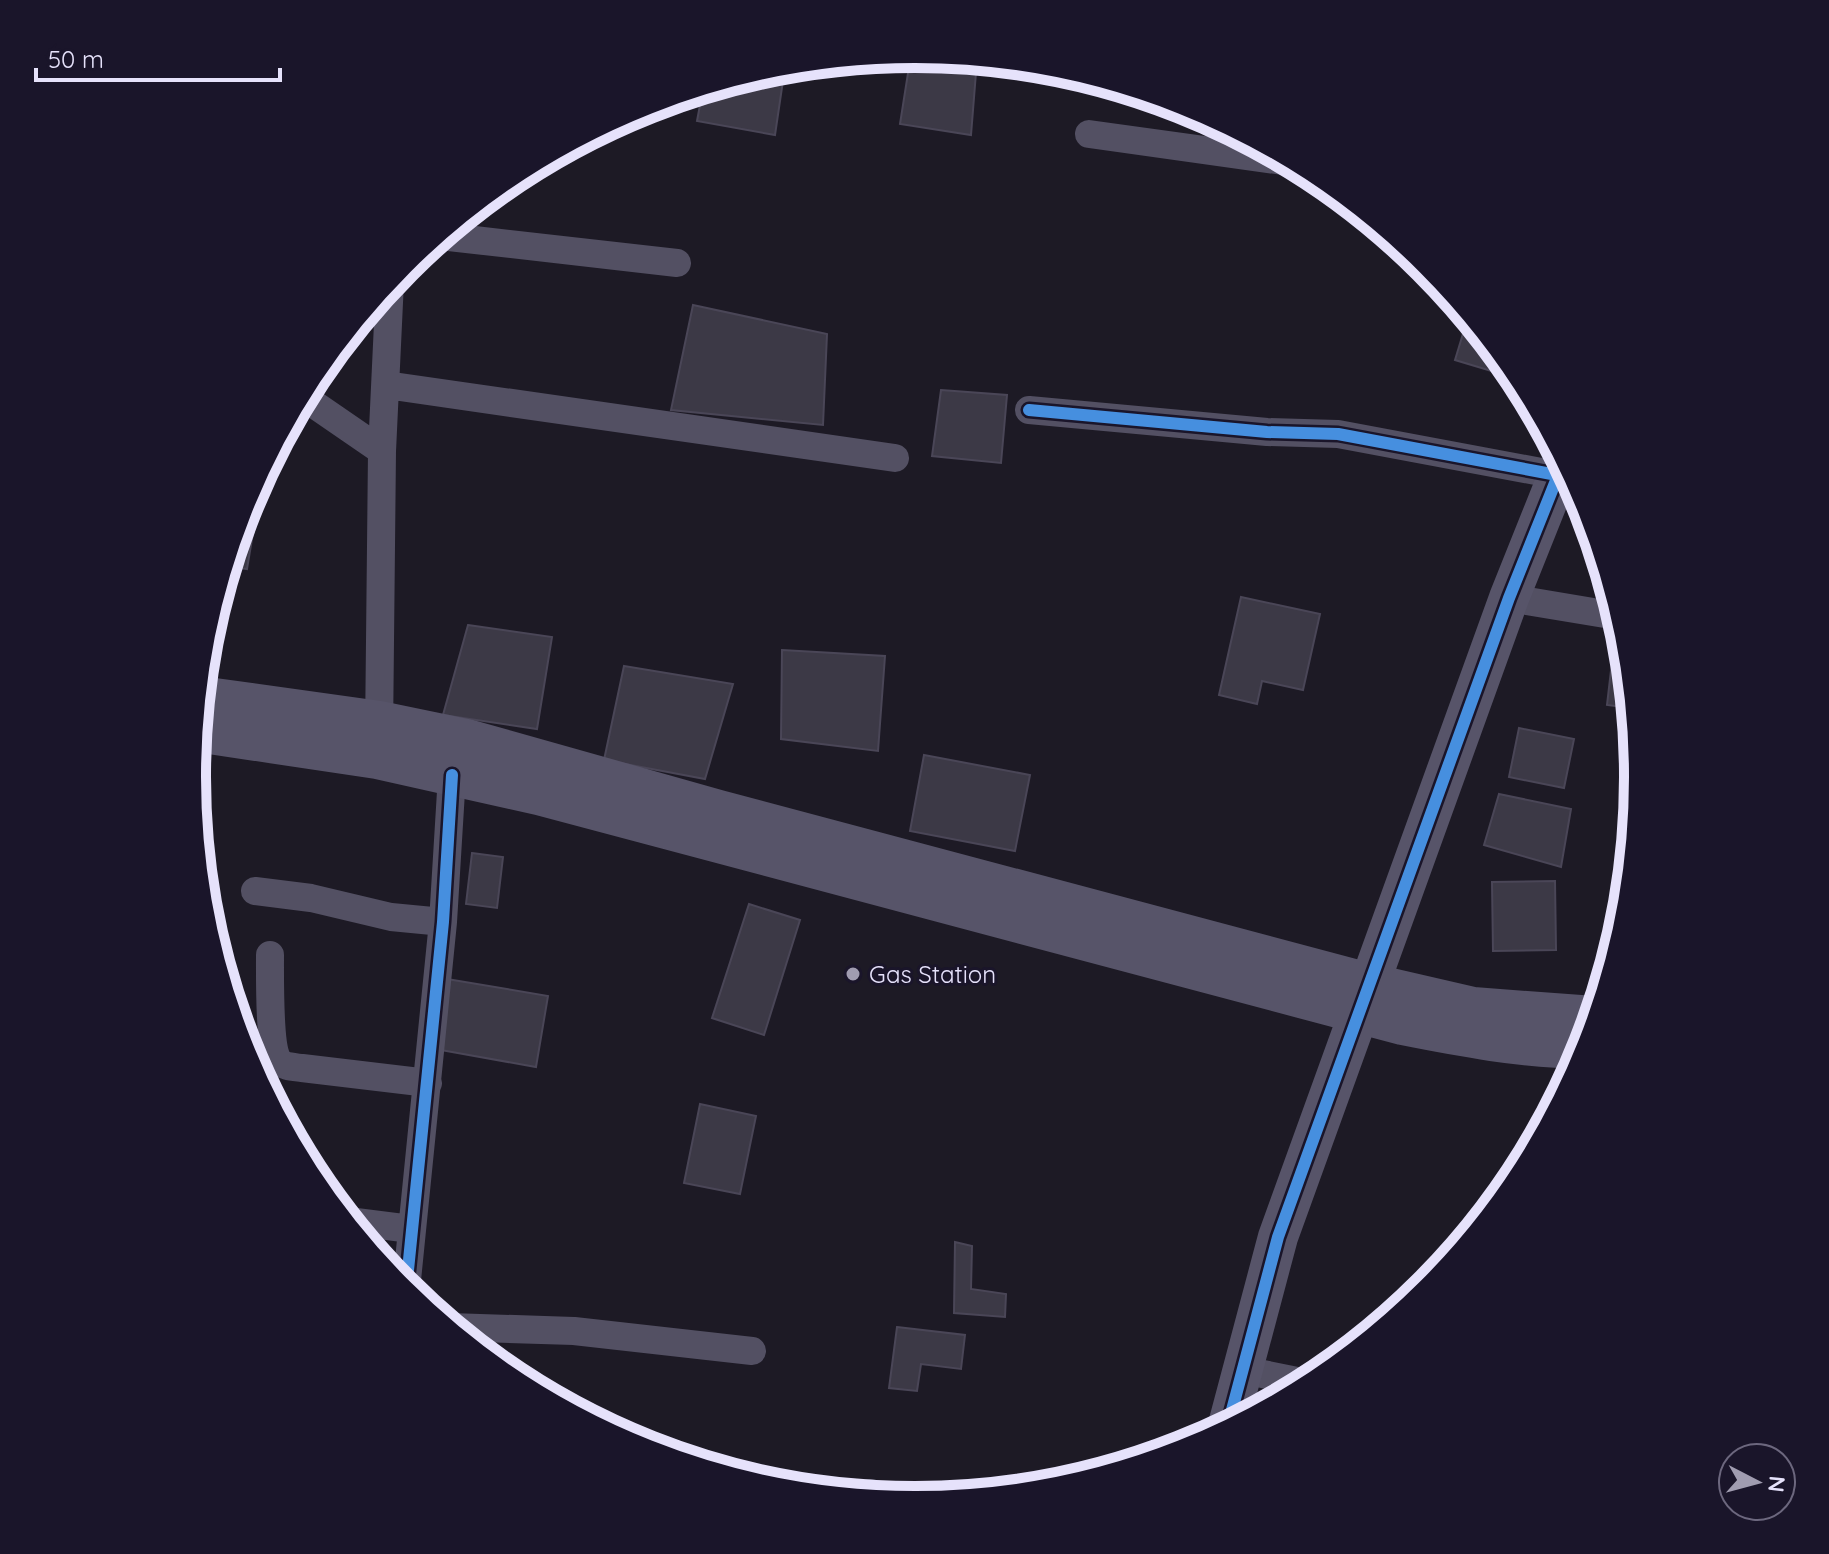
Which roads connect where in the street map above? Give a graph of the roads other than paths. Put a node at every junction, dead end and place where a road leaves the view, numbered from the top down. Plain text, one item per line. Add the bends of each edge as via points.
1 (1089, 134) dead end
2 (1259, 158) edge
3 (455, 238) edge
4 (677, 263) dead end
5 (389, 301) edge
6 (386, 385) junction
7 (312, 403) edge
8 (1029, 410) dead end
9 (382, 451) junction
10 (895, 458) dead end
11 (1552, 468) edge
12 (1557, 477) edge
13 (1509, 598) junction
14 (1604, 614) edge
15 (210, 699) edge
16 (207, 732) edge
17 (378, 740) junction
18 (452, 775) junction
19 (676, 814) junction
20 (255, 891) dead end
21 (443, 922) junction
22 (270, 955) dead end
23 (1364, 998) junction
24 (1582, 1015) edge
25 (1570, 1049) edge
26 (428, 1083) junction
27 (364, 1223) edge
28 (411, 1229) junction
29 (407, 1272) edge
30 (469, 1328) edge
31 (752, 1351) dead end
32 (1243, 1370) junction
33 (1288, 1379) edge
34 (1232, 1411) edge

1 - 2 street
3 - 4 street
5 - 6 street
6 - 9 street
6 - 10 street
7 - 9 street
8 - 11 street via 1338,434
9 - 17 street
12 - 13 main road
13 - 14 street
13 - 23 main road
15 - 17 main road
16 - 17 main road
17 - 18 main road
17 - 19 main road via 467,739
18 - 19 main road
18 - 21 street
19 - 23 main road
20 - 21 street
21 - 26 street
22 - 26 street via 273,1040 279,1061
23 - 24 main road
23 - 25 main road via 1474,1040
23 - 32 main road via 1278,1237
26 - 28 street
27 - 28 street
28 - 29 street
30 - 31 street via 574,1331
32 - 33 street
32 - 34 main road

